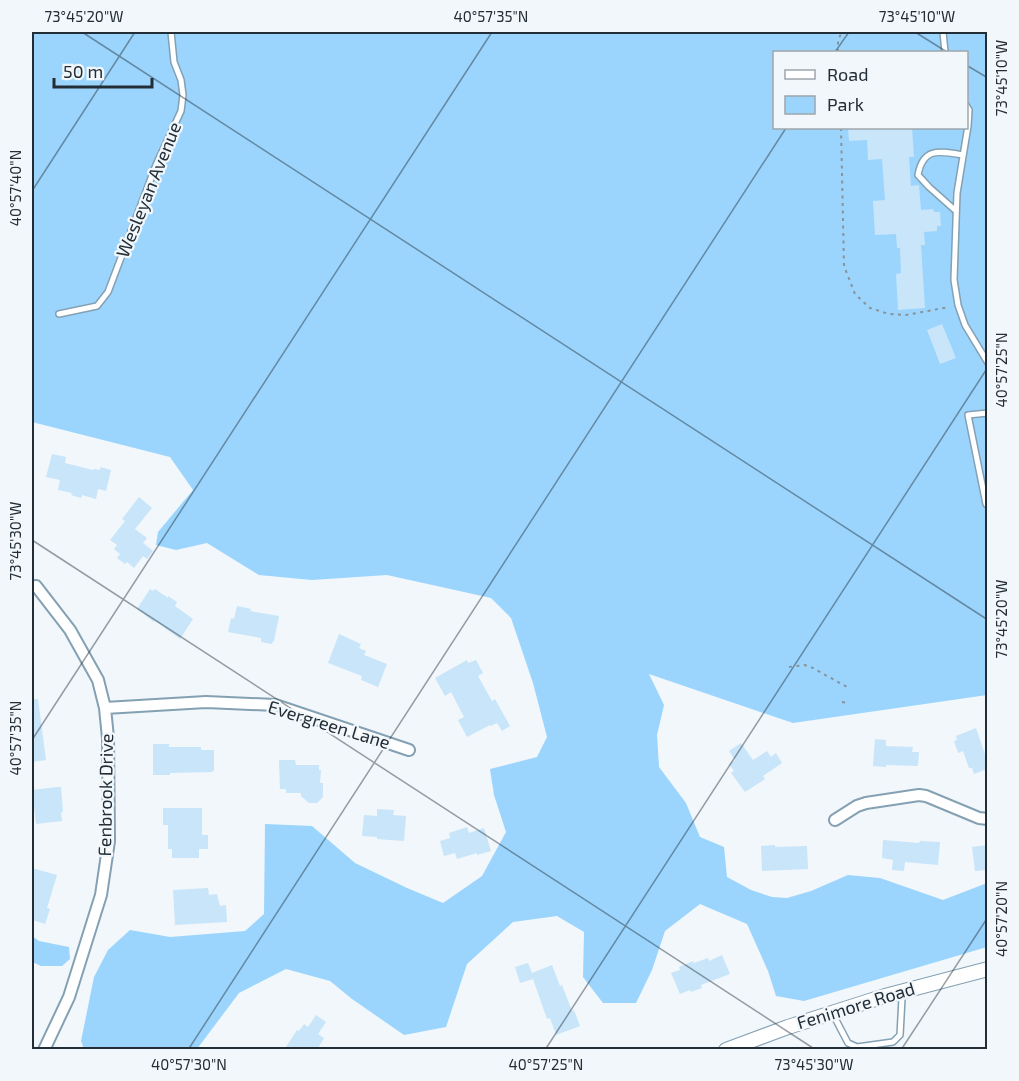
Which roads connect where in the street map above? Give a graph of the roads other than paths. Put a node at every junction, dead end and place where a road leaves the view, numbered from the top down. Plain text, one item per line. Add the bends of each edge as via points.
1 (171, 32) edge
2 (942, 32) edge
3 (945, 51) edge
4 (968, 108) edge
5 (968, 126) edge
6 (967, 129) edge
7 (963, 155) junction
8 (956, 211) junction
9 (60, 314) dead end
10 (987, 363) edge
11 (987, 413) edge
12 (987, 504) edge
13 (36, 586) dead end
14 (105, 708) junction
15 (409, 750) dead end
16 (987, 819) edge
17 (835, 820) dead end
18 (987, 969) edge
19 (900, 992) junction
20 (834, 1012) junction
21 (44, 1050) edge
22 (726, 1050) edge

1 - 9 lane, Wesleyan Avenue via 174,62 182,80 181,111 108,292 97,306
2 - 3 lane
4 - 5 lane
6 - 7 lane
7 - 8 lane
7 - 8 lane via 938,151 928,154 920,163 918,176
8 - 10 lane via 954,280 958,305
11 - 12 lane via 968,415
13 - 14 street, Fenbrook Drive via 70,630 98,680
14 - 15 street, Evergreen Lane via 206,702 275,705
14 - 21 street, Fenbrook Drive via 109,841 101,895 69,997
16 - 17 street via 919,795 866,802
18 - 19 street, Fenimore Road
19 - 20 street, Fenimore Road
19 - 20 lane via 900,1035 893,1042 857,1047 848,1043
20 - 22 street, Fenimore Road

